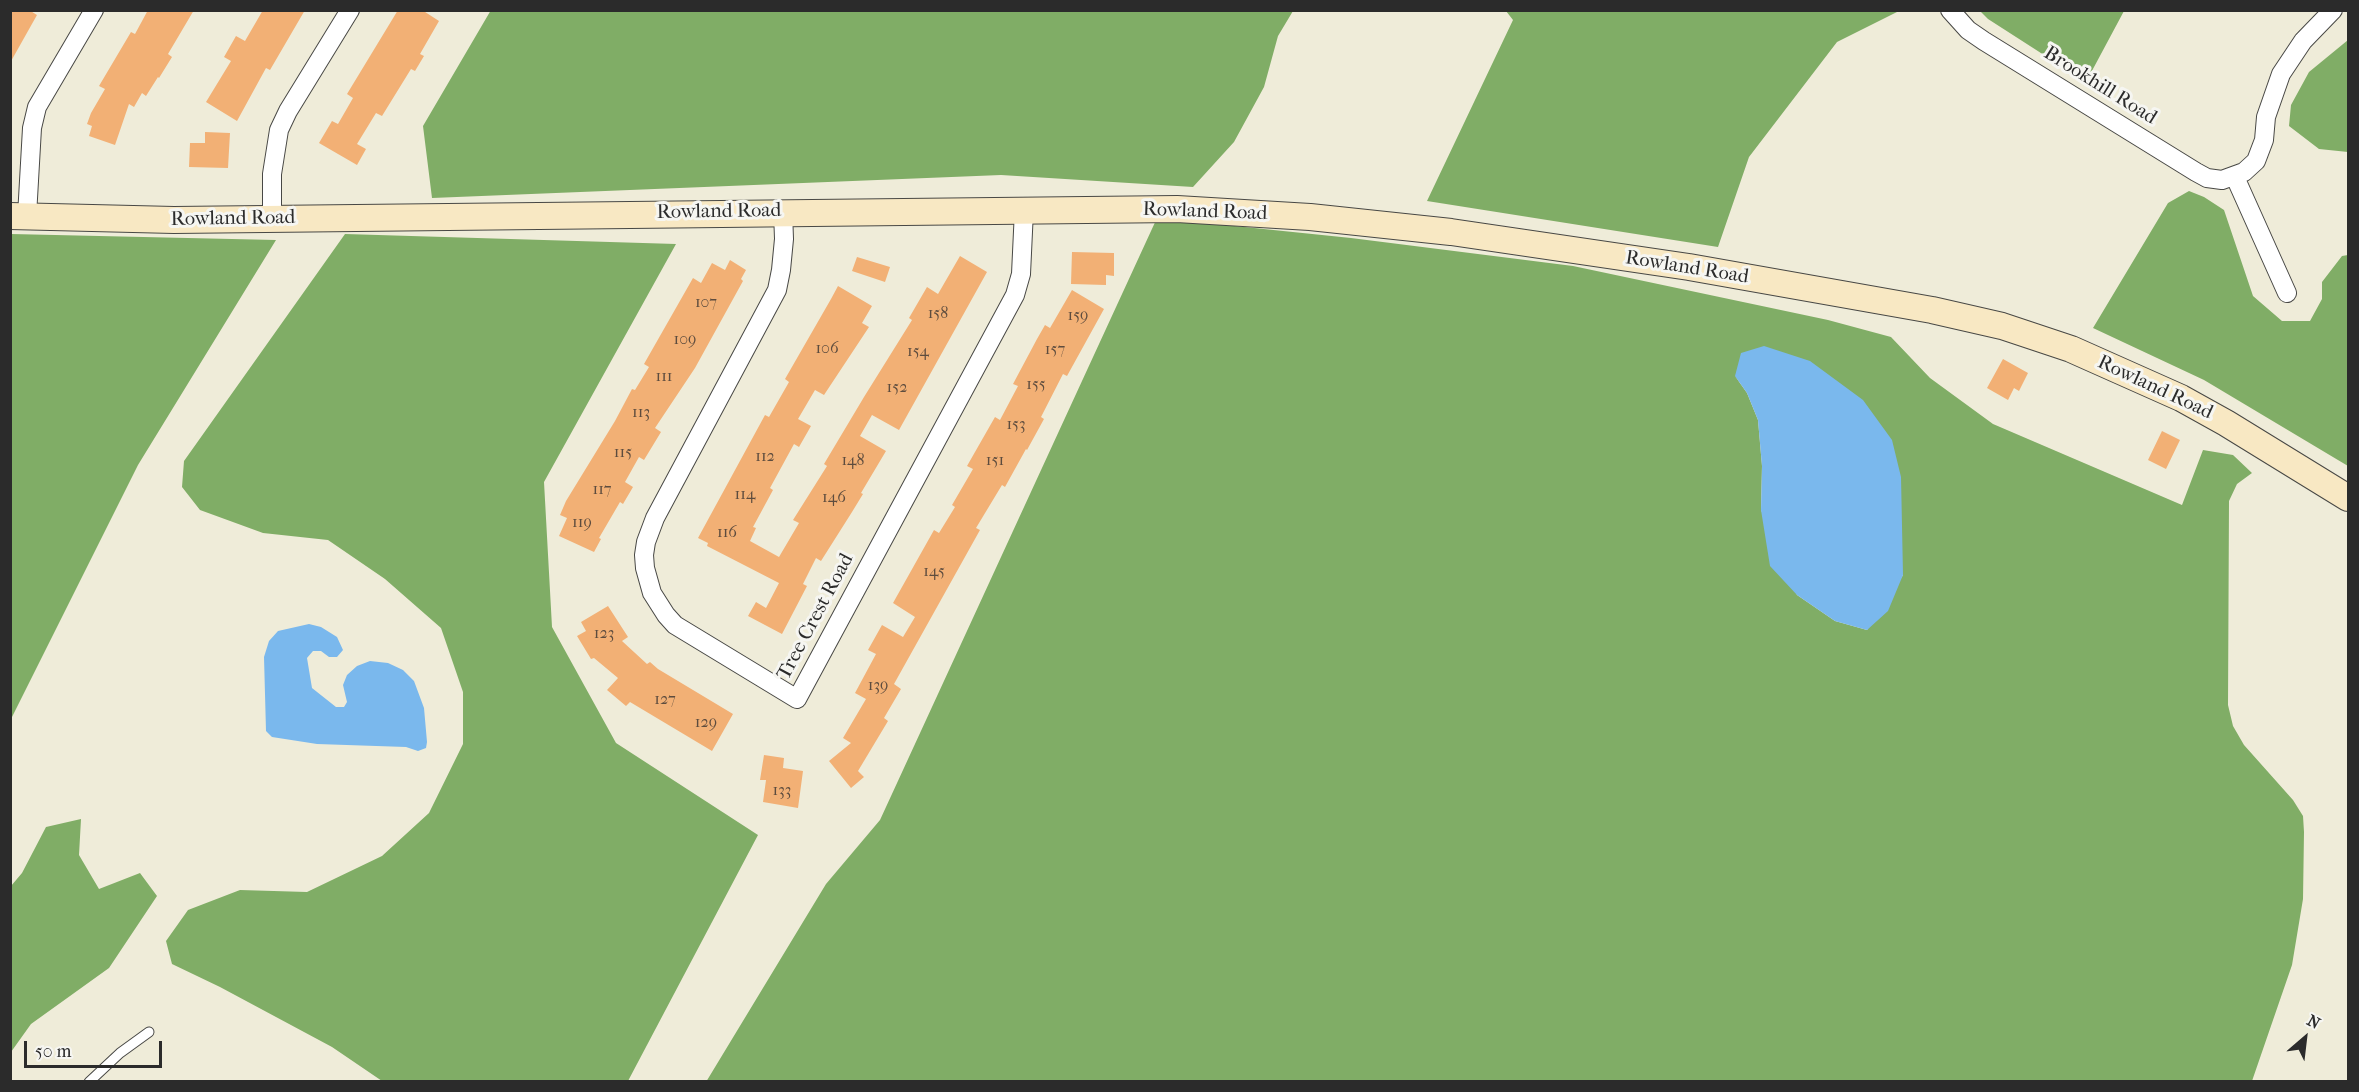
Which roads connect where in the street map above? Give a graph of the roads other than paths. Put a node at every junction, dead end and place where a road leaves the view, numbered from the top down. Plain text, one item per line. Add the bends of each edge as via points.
1 (94, 10) edge
2 (350, 10) edge
3 (1950, 10) edge
4 (2333, 10) edge
5 (2235, 177) junction
6 (1024, 210) junction
7 (783, 212) junction
8 (19, 216) edge
9 (272, 218) junction
10 (2287, 293) dead end
11 (2349, 498) edge
12 (149, 1032) dead end
13 (89, 1082) edge

1 - 8 street via 37,107
2 - 9 street via 279,130 272,174
3 - 5 street, Brookhill Road via 1984,41 2196,172 2222,180
4 - 5 street via 2303,40 2281,74 2266,117 2261,152 2251,166
5 - 10 street
6 - 7 street, Rowland Road
6 - 7 street, Tree Crest Road via 1021,274 1015,295 797,699 675,625 652,593 644,555 655,518 777,290 782,270
6 - 11 street, Rowland Road via 1177,209 1310,217 1451,232 1689,267 1932,310 2002,326 2071,349 2133,376 2226,423
7 - 9 street, Rowland Road
8 - 9 street, Rowland Road
12 - 13 lane

